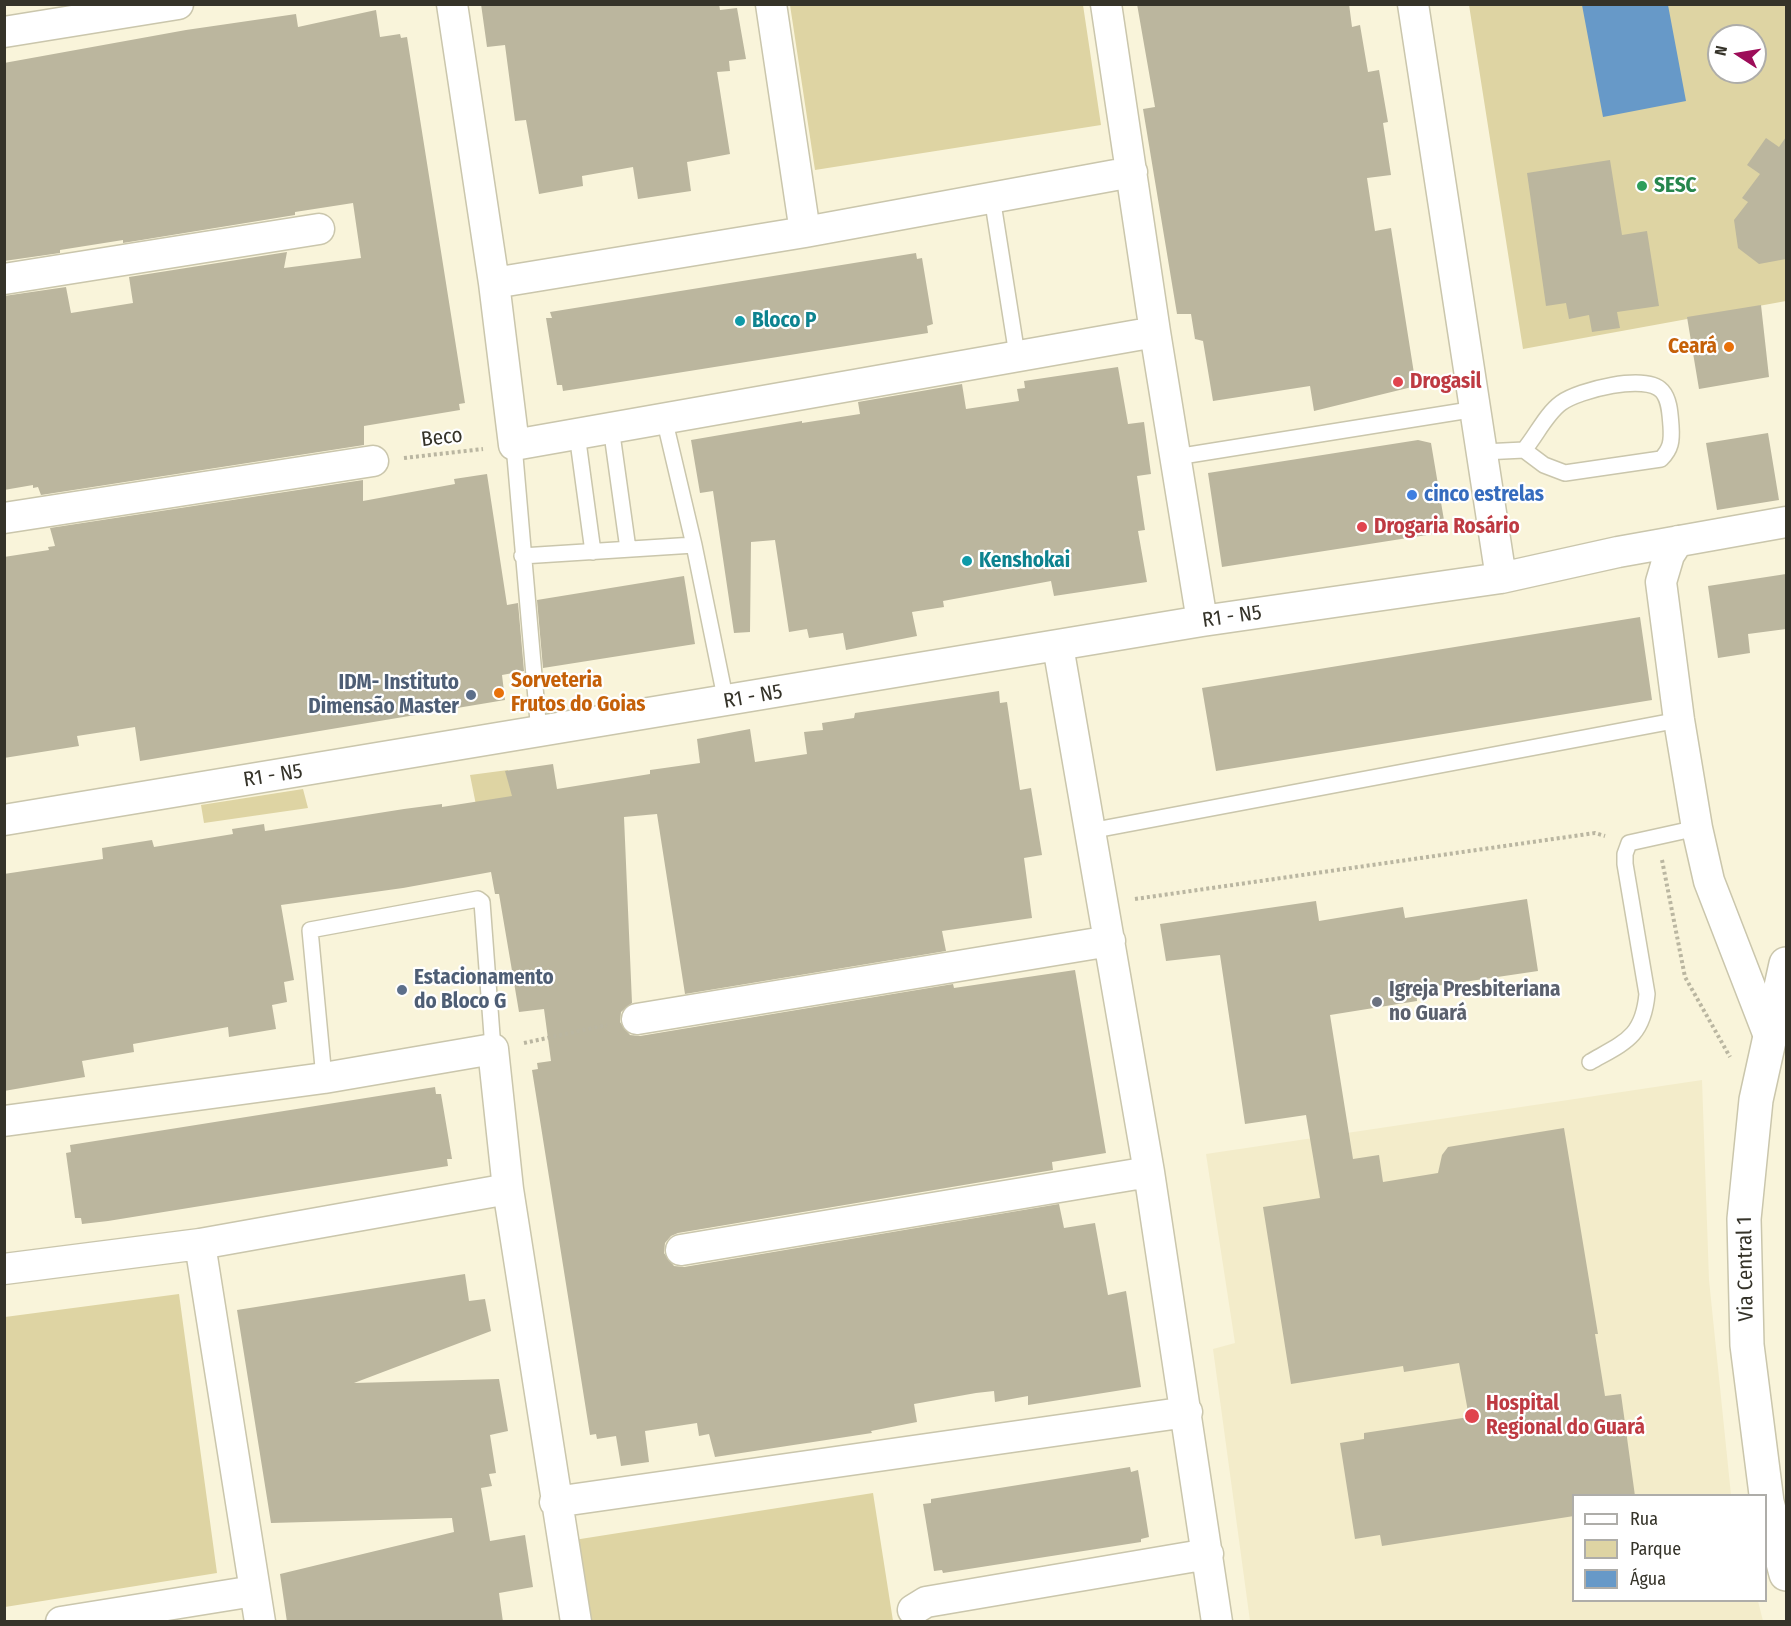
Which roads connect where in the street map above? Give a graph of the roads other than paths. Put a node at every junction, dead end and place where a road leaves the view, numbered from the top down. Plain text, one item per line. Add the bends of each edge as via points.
1 (178, 4) edge
2 (452, 4) edge
3 (771, 4) edge
4 (1106, 4) edge
5 (1413, 4) edge
6 (4, 32) edge
7 (1132, 172) junction
8 (992, 197) junction
9 (319, 229) dead end
10 (805, 232) junction
11 (4, 279) edge
12 (494, 283) junction
13 (1155, 332) junction
14 (1017, 355) junction
15 (1476, 409) junction
16 (664, 418) junction
17 (611, 428) junction
18 (577, 434) junction
19 (514, 445) junction
20 (1524, 450) junction
21 (1483, 452) junction
22 (1176, 457) junction
23 (373, 461) road end
24 (4, 519) edge
25 (1786, 522) edge
26 (1678, 540) junction
27 (693, 545) junction
28 (628, 549) junction
29 (593, 552) junction
30 (1618, 552) junction
31 (522, 556) junction
32 (1501, 578) junction
33 (1661, 582) junction
34 (1202, 621) junction
35 (1058, 646) junction
36 (726, 702) junction
37 (1679, 720) junction
38 (539, 733) junction
39 (4, 820) edge
40 (1697, 828) junction
41 (1090, 831) junction
42 (1110, 941) junction
43 (1786, 964) edge
44 (638, 1019) road end
45 (1769, 1036) junction
46 (493, 1049) junction
47 (1590, 1062) dead end
48 (324, 1078) junction
49 (4, 1121) edge
50 (1149, 1172) junction
51 (508, 1189) junction
52 (200, 1244) junction
53 (681, 1250) dead end
54 (4, 1269) edge
55 (1187, 1412) junction
56 (1766, 1494) edge
57 (555, 1502) junction
58 (1767, 1502) edge
59 (1208, 1554) junction
60 (1786, 1574) edge
61 (254, 1591) junction
62 (913, 1610) dead end
63 (61, 1622) edge
64 (260, 1622) edge
65 (576, 1622) edge
66 (1216, 1622) edge

1 - 6 street
2 - 12 street
3 - 10 street
4 - 7 street
5 - 15 street
7 - 8 street
7 - 13 street
8 - 10 street
8 - 14 lane
9 - 11 street
10 - 12 street
12 - 19 street
13 - 14 street
13 - 22 street
14 - 16 street
15 - 21 street
15 - 22 lane
16 - 17 street
16 - 27 lane
17 - 18 street
17 - 28 lane
18 - 19 street
18 - 29 lane
19 - 31 lane
20 - 20 lane via 1561,403 1590,388 1653,385 1662,391 1668,403 1672,441 1661,459 1565,473 1544,465
20 - 21 lane
21 - 32 street
22 - 34 street
23 - 24 street
25 - 26 street, R1 - N5
26 - 30 street, R1 - N5
26 - 33 street
27 - 28 lane
27 - 36 lane
28 - 29 lane
29 - 31 lane
30 - 32 street, R1 - N5
30 - 33 street
31 - 38 lane
32 - 34 street, R1 - N5
33 - 37 street
34 - 35 street, R1 - N5
35 - 36 street, R1 - N5
35 - 41 street
36 - 38 street, R1 - N5
37 - 40 street
37 - 41 lane
38 - 39 street, R1 - N5
40 - 45 street via 1718,907
40 - 47 lane via 1629,843 1624,854 1647,994 1645,1014 1638,1030 1626,1042
41 - 42 street
42 - 44 street
42 - 50 street
43 - 45 street, Via Central 1
45 - 56 street, Via Central 1 via 1756,1100 1744,1219 1747,1328
46 - 48 street
46 - 48 lane via 482,902 478,899 310,930
46 - 51 street
48 - 49 street
50 - 53 street
50 - 55 street
51 - 52 street
51 - 57 street
52 - 54 street
52 - 61 street
55 - 57 street
55 - 59 street
57 - 65 street
58 - 60 street, Via Central 1
59 - 62 street via 926,1602
59 - 66 street
61 - 63 street
61 - 64 street

